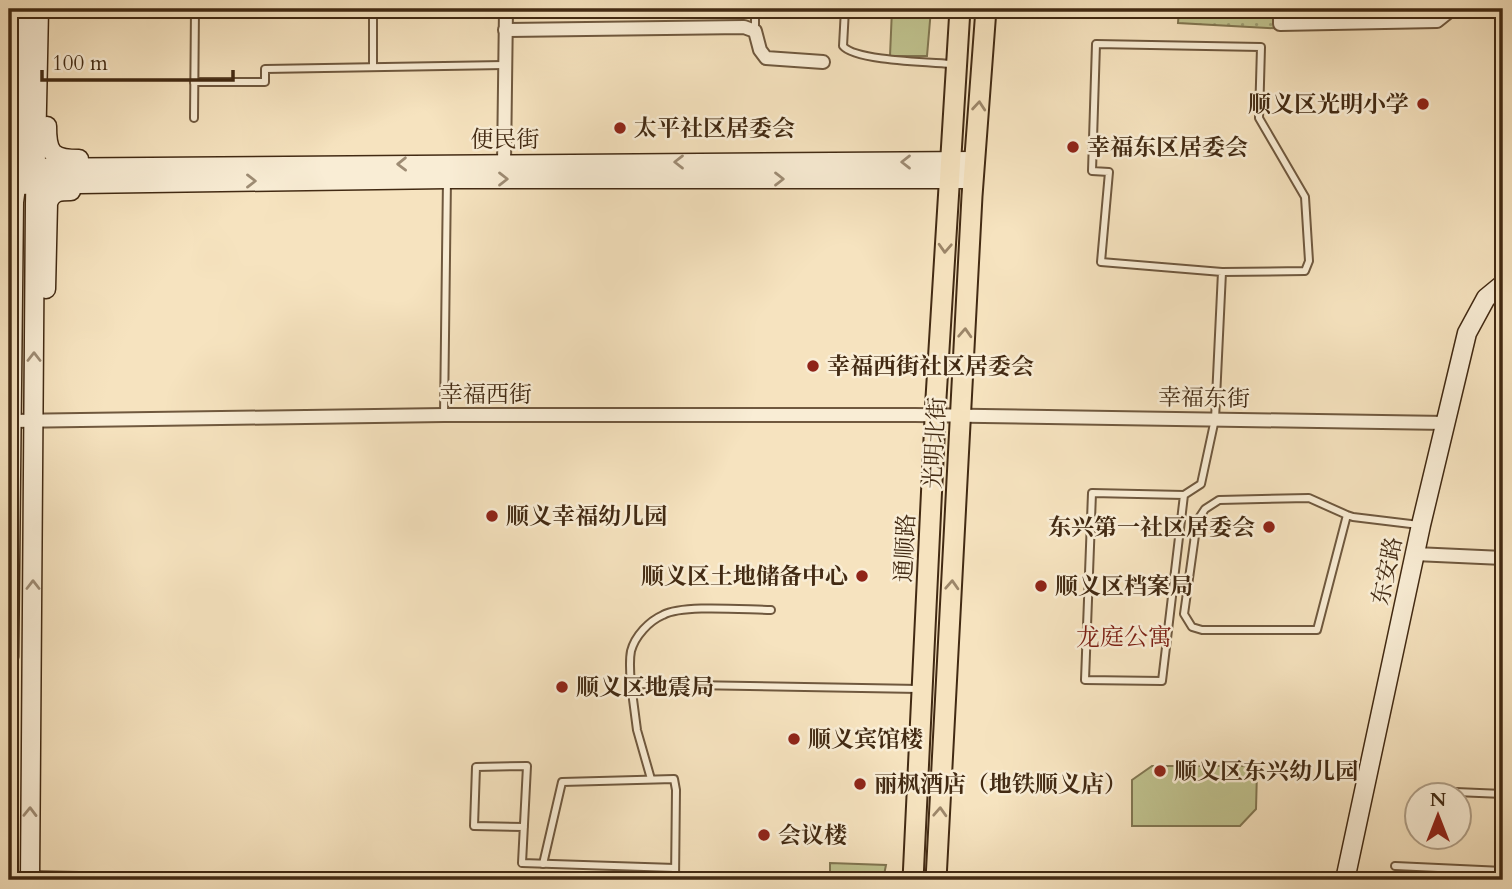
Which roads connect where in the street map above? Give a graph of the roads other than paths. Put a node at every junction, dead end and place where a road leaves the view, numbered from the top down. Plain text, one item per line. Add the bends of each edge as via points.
1 (24, 9) edge
2 (40, 9) edge
3 (195, 9) edge
4 (373, 9) edge
5 (506, 9) edge
6 (755, 9) edge
7 (845, 9) edge
8 (960, 9) edge
9 (986, 9) edge
10 (1280, 9) edge
11 (1452, 9) edge
12 (505, 30) junction
13 (755, 31) junction
14 (822, 62) dead end
15 (956, 64) junction
16 (504, 65) junction
17 (373, 68) junction
18 (194, 82) junction
19 (194, 118) dead end
20 (504, 163) junction
21 (950, 170) junction
22 (974, 170) junction
23 (447, 171) junction
24 (12, 172) edge
25 (207, 174) junction
26 (36, 177) junction
27 (1223, 272) junction
28 (1503, 284) edge
29 (10, 318) edge
30 (34, 329) junction
31 (444, 415) junction
32 (937, 416) junction
33 (961, 416) junction
34 (1216, 419) junction
35 (11, 421) junction
36 (34, 421) junction
37 (1446, 423) junction
38 (1184, 495) junction
39 (1347, 515) junction
40 (1421, 525) junction
41 (1415, 554) junction
42 (1503, 558) edge
43 (771, 610) dead end
44 (9, 657) edge
45 (631, 684) junction
46 (922, 689) junction
47 (652, 779) junction
48 (1474, 793) edge
49 (1503, 794) edge
50 (524, 827) junction
51 (543, 864) junction
52 (1395, 866) dead end
53 (675, 868) junction
54 (1503, 871) edge
55 (30, 878) edge
56 (218, 880) edge
57 (268, 880) edge
58 (675, 880) edge
59 (913, 880) edge
60 (936, 880) edge
61 (1345, 880) edge

1 - 24 street via 24,127
2 - 25 street via 48,66 47,138 55,155 66,159 159,158
2 - 26 street
3 - 18 lane
4 - 17 lane
5 - 12 street
6 - 13 lane
7 - 15 lane via 843,46 849,53
8 - 15 main road, 通顺路
22 -> 9 main road, 光明北街
10 - 11 street via 1280,24 1437,21
12 - 13 street via 744,27
12 - 16 street
13 - 14 street via 766,58
15 - 21 main road, 通顺路
16 - 17 lane
16 - 20 street
17 - 18 lane via 265,69 265,82
18 - 19 lane
21 -> 20 street, 便民街
20 - 23 street, 便民街
21 - 22 street, 便民街
23 -> 21 street, 便民街
21 -> 32 main road, 通顺路
33 -> 22 main road, 光明北街
23 - 25 street, 便民街
23 - 31 lane
24 - 26 street, 便民街
24 - 29 street
25 - 26 street, 便民街
25 - 30 street via 165,189 53,194 48,203 46,288
26 - 30 street
27 - 27 lane via 1305,271 1309,261 1305,197 1259,118 1261,47 1096,44 1092,171 1109,172 1101,262
27 - 34 lane
28 - 37 street, 东安路 via 1486,298 1467,333
29 - 35 street
36 -> 30 street
31 - 32 street, 幸福西街
31 - 36 street, 幸福西街
32 - 33 street, 幸福西街
32 - 46 main road, 通顺路
33 - 34 street, 幸福东街
60 -> 33 main road, 光明北街
34 - 37 street, 幸福东街
34 - 38 lane via 1200,484
35 - 36 street, 幸福西街
35 - 44 street
55 -> 36 street
37 - 40 street, 东安路
38 - 38 lane via 1092,493 1085,680 1162,681
39 - 39 lane via 1309,498 1219,500 1205,509 1197,520 1184,614 1192,627 1317,630
39 - 40 lane
40 - 41 street, 东安路
41 - 42 street
41 - 61 street, 东安路
43 - 45 lane via 663,614 635,640
45 - 46 lane
45 - 47 lane via 637,730
46 - 59 main road, 通顺路
47 - 51 lane via 562,782
47 - 53 lane via 674,779
48 - 49 lane
50 - 50 lane via 527,766 476,767 474,827
50 - 51 lane via 523,863
51 - 53 lane
52 - 54 lane
53 - 58 lane
55 - 56 lane
56 - 57 lane

